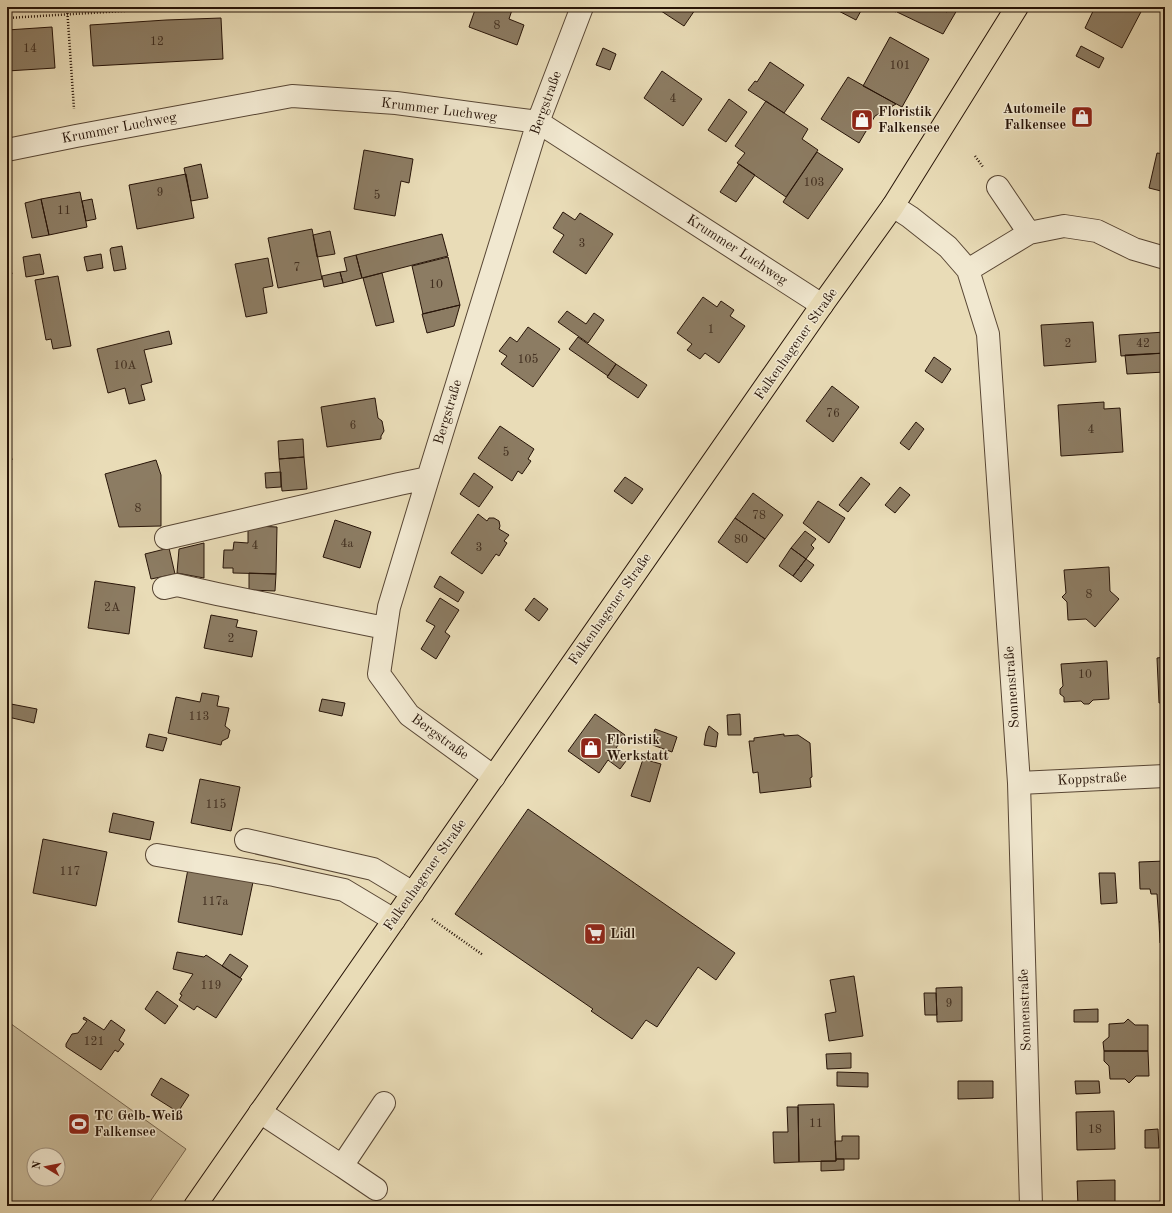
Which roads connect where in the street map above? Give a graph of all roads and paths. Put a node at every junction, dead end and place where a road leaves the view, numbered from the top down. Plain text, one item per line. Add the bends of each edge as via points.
1 (67, 7) edge
2 (190, 7) edge
3 (582, 7) edge
4 (1016, 7) edge
5 (138, 8) edge
6 (68, 14) junction
7 (7, 18) edge
8 (538, 122) junction
9 (76, 136) junction
10 (7, 150) edge
11 (998, 187) dead end
12 (893, 206) junction
13 (1030, 233) junction
14 (1165, 258) edge
15 (968, 270) junction
16 (822, 305) junction
17 (428, 478) junction
18 (166, 538) dead end
19 (164, 588) dead end
20 (385, 628) junction
21 (494, 776) junction
22 (1165, 776) edge
23 (1019, 783) junction
24 (246, 840) dead end
25 (157, 855) dead end
26 (413, 893) junction
27 (432, 919) dead end
28 (394, 920) junction
29 (483, 955) dead end
30 (384, 1103) dead end
31 (260, 1112) junction
32 (342, 1166) junction
33 (376, 1189) dead end
34 (195, 1206) edge
35 (1031, 1206) edge

1 - 6 path
2 - 5 path
3 - 8 street, Bergstraße
4 - 12 main road, Falkenhagener Straße
5 - 6 path
6 - 7 path
6 - 9 path
8 - 9 street, Krummer Luchweg via 396,103 292,96
8 - 16 street, Krummer Luchweg
8 - 17 street, Bergstraße
9 - 10 street, Krummer Luchweg
11 - 13 street
12 - 15 street, Sonnenstraße via 948,247
12 - 16 main road, Falkenhagener Straße
13 - 14 street via 1064,226 1097,231 1134,249
13 - 15 street
15 - 23 street, Sonnenstraße via 988,334
16 - 21 main road, Falkenhagener Straße
17 - 18 street
17 - 20 street, Bergstraße
19 - 20 street via 177,584
20 - 21 street, Bergstraße via 379,674 409,715
21 - 26 main road, Falkenhagener Straße
22 - 23 street, Koppstraße
23 - 35 street, Sonnenstraße
24 - 26 street via 373,869
25 - 28 street via 344,890
26 - 28 main road, Falkenhagener Straße
27 - 29 path
28 - 31 main road, Falkenhagener Straße
30 - 32 street
31 - 32 street
31 - 34 main road, Falkenhagener Straße
32 - 33 street

